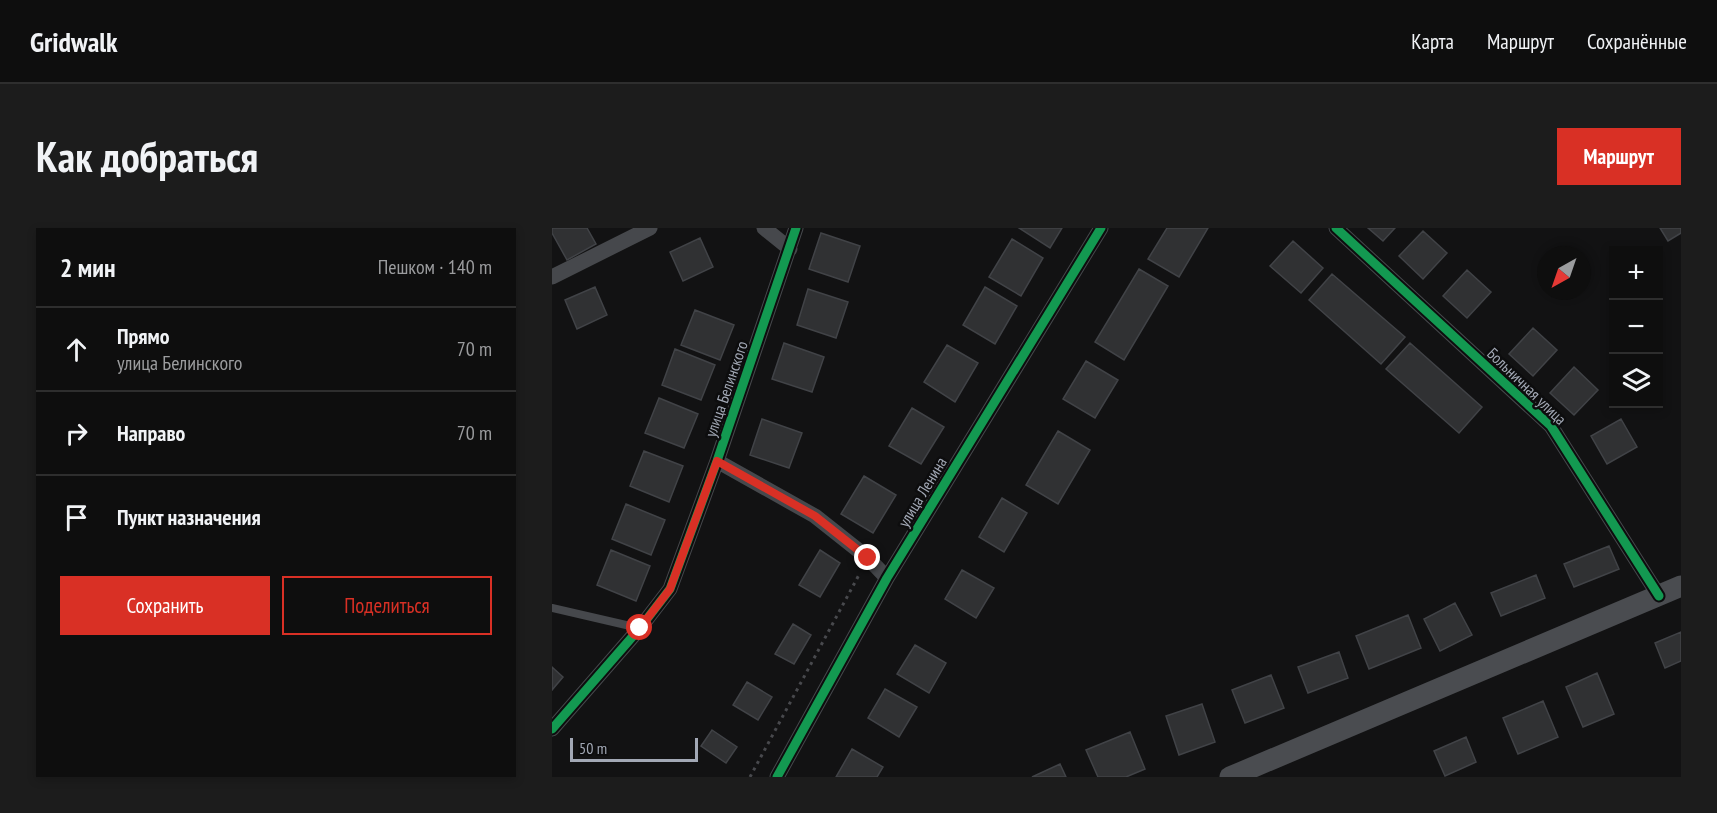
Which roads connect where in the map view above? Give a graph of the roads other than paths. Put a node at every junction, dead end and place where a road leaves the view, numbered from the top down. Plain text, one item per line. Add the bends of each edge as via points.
1 (650, 228) edge
2 (764, 228) edge
3 (796, 228) edge
4 (1101, 228) edge
5 (1336, 228) edge
6 (790, 249) junction
7 (554, 272) edge
8 (717, 461) junction
9 (887, 578) junction
10 (1681, 586) edge
11 (1659, 596) junction
12 (552, 608) edge
13 (640, 628) junction
14 (552, 729) edge
15 (777, 777) edge
16 (1230, 777) edge

1 - 7 street
2 - 6 street
3 - 6 street, улица Белинского
4 - 9 street, улица Ленина
5 - 11 street, Больничная улица via 1551,426
6 - 8 street, улица Белинского
8 - 9 street via 815,516
8 - 13 street, улица Белинского via 670,589
9 - 15 street, улица Ленина
10 - 11 main road
11 - 16 main road
12 - 13 lane
13 - 14 street, улица Белинского

